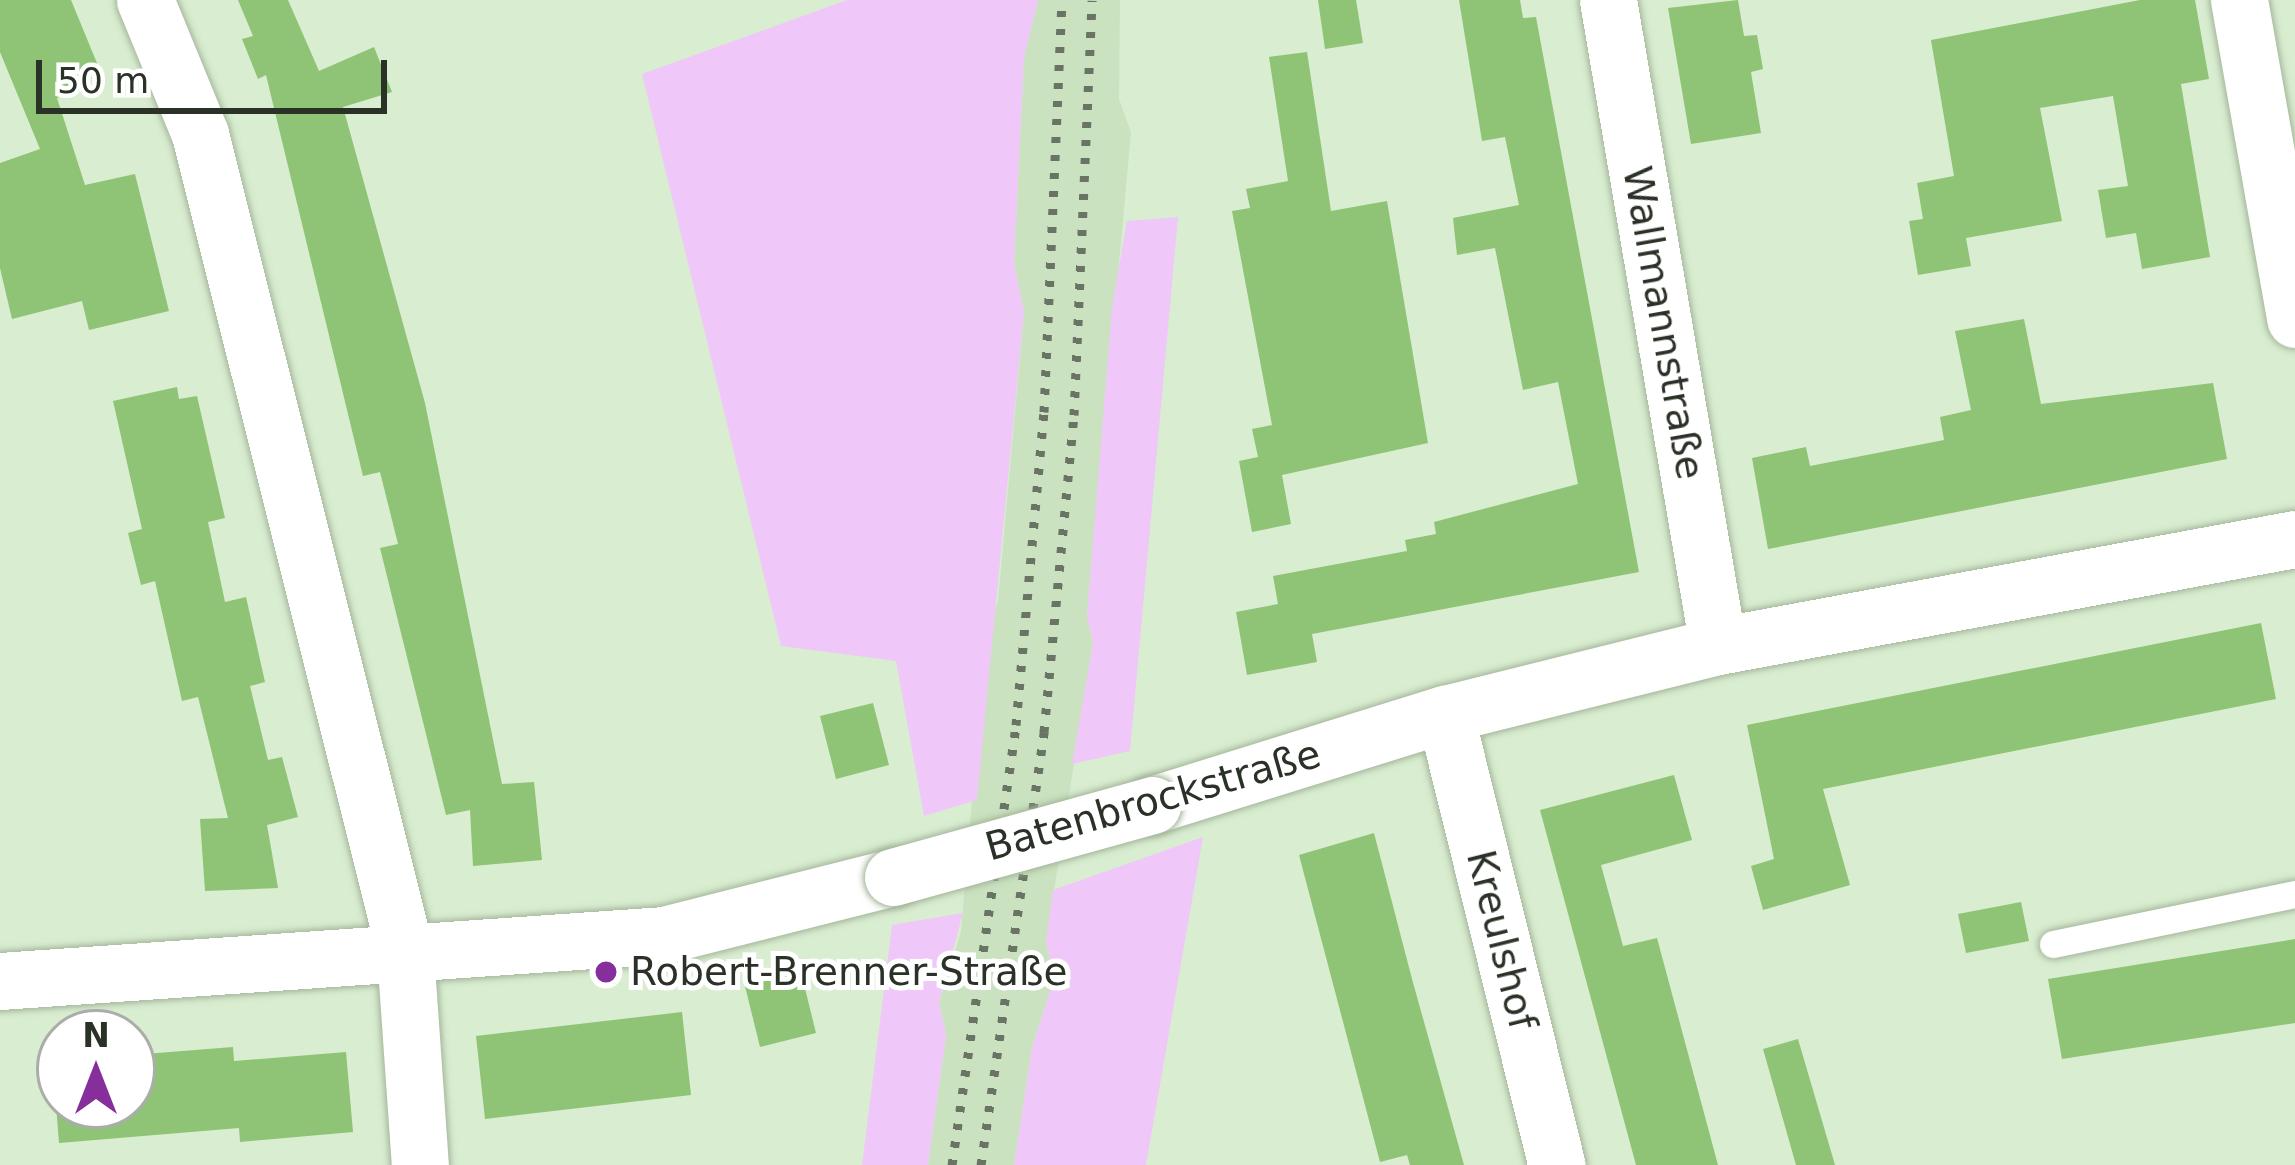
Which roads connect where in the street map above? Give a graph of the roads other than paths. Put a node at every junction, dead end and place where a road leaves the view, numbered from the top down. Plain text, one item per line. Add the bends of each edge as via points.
1 (145, 0) edge
2 (1607, 0) edge
3 (2239, 0) edge
4 (2295, 319) edge
5 (2295, 539) edge
6 (1718, 646) junction
7 (1444, 714) junction
8 (2295, 894) edge
9 (2053, 944) dead end
10 (405, 952) junction
11 (0, 981) edge
12 (420, 1165) edge
13 (1557, 1165) edge

1 - 10 street via 200,134
2 - 6 street, Wallmannstraße
3 - 4 street
5 - 6 street, Batenbrockstraße
6 - 7 street, Batenbrockstraße
7 - 10 street, Batenbrockstraße, bridge via 1152,805 664,935
7 - 13 street, Kreulshof
8 - 9 lane
10 - 11 street, Batenbrockstraße
10 - 12 street

